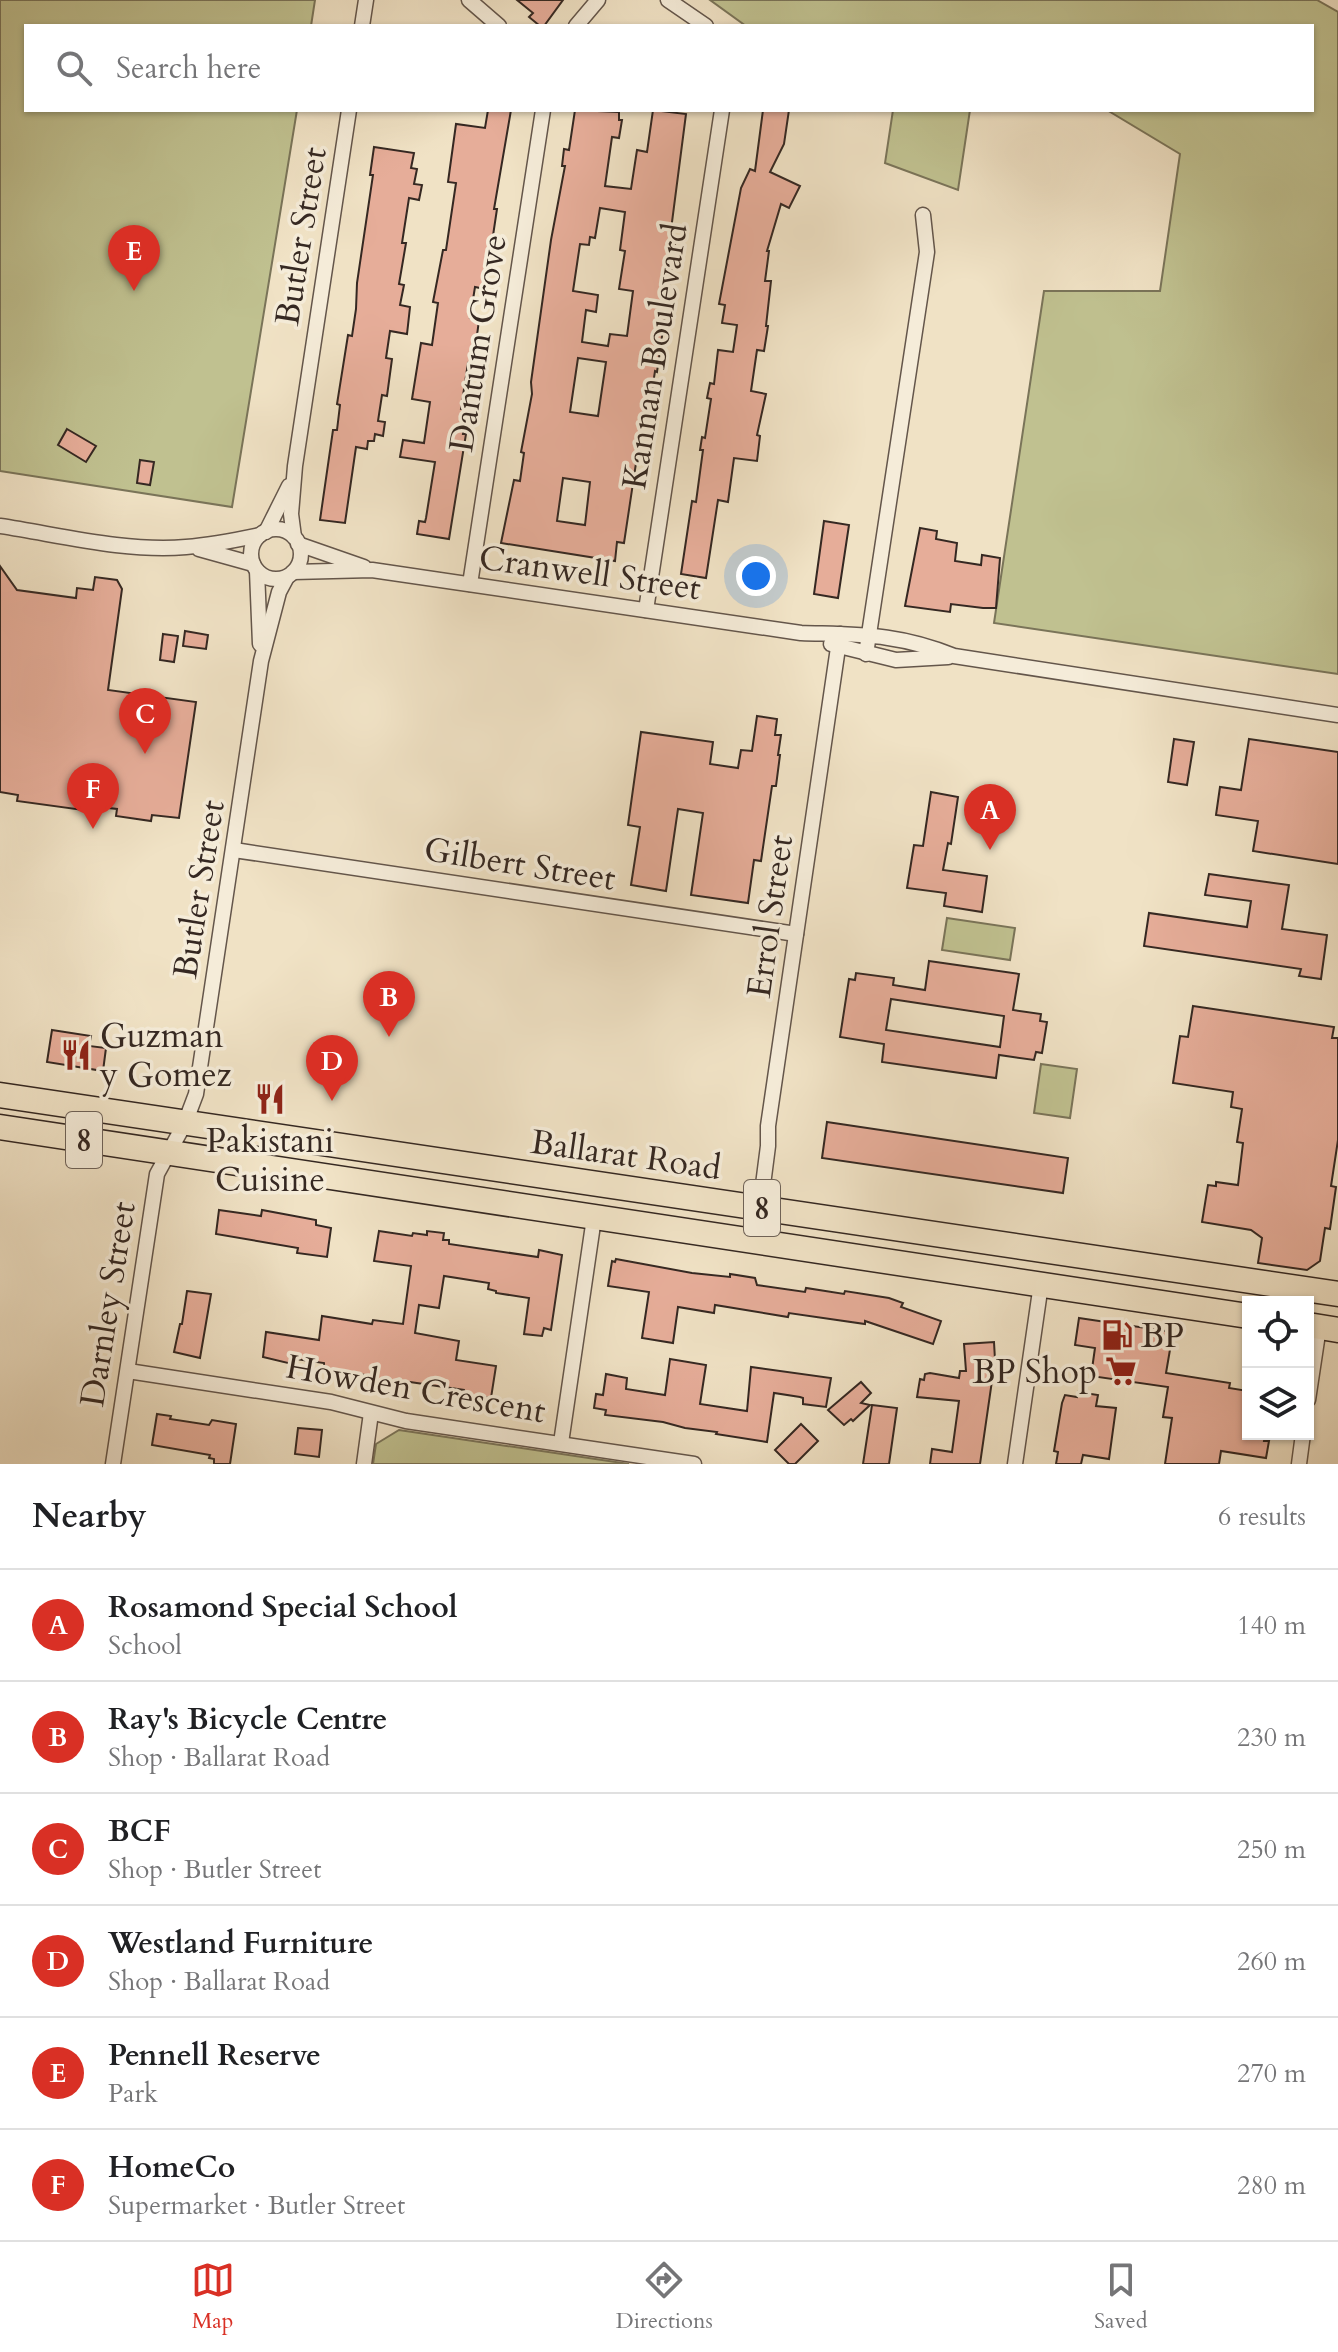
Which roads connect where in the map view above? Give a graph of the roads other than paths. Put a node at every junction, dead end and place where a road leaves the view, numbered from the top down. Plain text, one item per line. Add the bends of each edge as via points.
1 (366, 0) edge
2 (469, 0) edge
3 (598, 0) edge
4 (668, 0) edge
5 (362, 24) edge
6 (497, 24) edge
7 (578, 24) edge
8 (703, 24) edge
9 (349, 112) edge
10 (543, 112) edge
11 (722, 112) edge
12 (923, 215) dead end
13 (295, 466) junction
14 (0, 526) edge
15 (263, 533) junction
16 (296, 540) junction
17 (185, 547) junction
18 (255, 567) junction
19 (372, 570) junction
20 (290, 574) junction
21 (470, 584) junction
22 (646, 610) junction
23 (869, 634) junction
24 (840, 641) junction
25 (866, 654) junction
26 (954, 656) junction
27 (261, 661) junction
28 (1338, 715) edge
29 (234, 850) junction
30 (796, 934) junction
31 (0, 1095) edge
32 (185, 1123) junction
33 (0, 1127) edge
34 (168, 1155) junction
35 (760, 1208) junction
36 (594, 1218) junction
37 (1041, 1284) junction
38 (1338, 1294) edge
39 (1242, 1315) edge
40 (1322, 1328) edge
41 (1314, 1369) edge
42 (128, 1371) junction
43 (371, 1413) junction
44 (1302, 1440) edge
45 (561, 1443) junction
46 (113, 1464) edge
47 (364, 1464) edge
48 (694, 1464) edge
49 (1015, 1464) edge
50 (1299, 1464) edge

1 - 5 street
2 - 6 street
3 - 7 street
4 - 8 street
9 - 13 street, Butler Street
10 - 21 street, Dantum Grove
11 - 22 street, Kannan Boulevard
12 - 23 street via 927,252
13 - 15 street, Butler Street
13 - 16 street, Butler Street via 291,514
14 - 17 street via 124,545
15 - 16 street via 280,530
15 - 17 street
15 - 18 street via 252,547
16 - 19 street, Cranwell Street
16 - 20 street via 300,558
17 - 18 street
18 - 20 street via 271,579
18 - 27 street, Butler Street
19 - 20 street, Cranwell Street
19 - 21 street, Cranwell Street
20 - 27 street, Butler Street via 279,592
21 - 22 street, Cranwell Street
22 - 24 street, Cranwell Street
23 - 24 street, Cranwell Street
23 - 25 street
23 - 26 street, Cranwell Street via 903,638
24 - 25 street, Cranwell Street
24 - 30 street, Errol Street
25 - 26 street, Cranwell Street via 896,660
26 - 28 street, Cranwell Street
27 - 29 street, Butler Street
29 - 30 street, Gilbert Street
29 - 32 street, Butler Street via 196,1094
30 - 35 street, Errol Street
31 - 32 highway, Ballarat Road / 8
32 - 34 street, Butler Street
32 - 35 highway, Ballarat Road / 8
33 - 34 highway, Ballarat Road / 8
34 - 36 highway, Ballarat Road / 8
34 - 42 street, Darnley Street via 157,1174
35 - 38 highway, Ballarat Road / 8
36 - 37 highway, Ballarat Road / 8
36 - 45 street
37 - 39 highway, Ballarat Road / 8
37 - 49 street
40 - 41 street
42 - 43 street, Howden Crescent via 331,1402
42 - 46 street, Darnley Street
43 - 45 street, Howden Crescent
43 - 47 street
44 - 50 street
45 - 48 street, Howden Crescent

